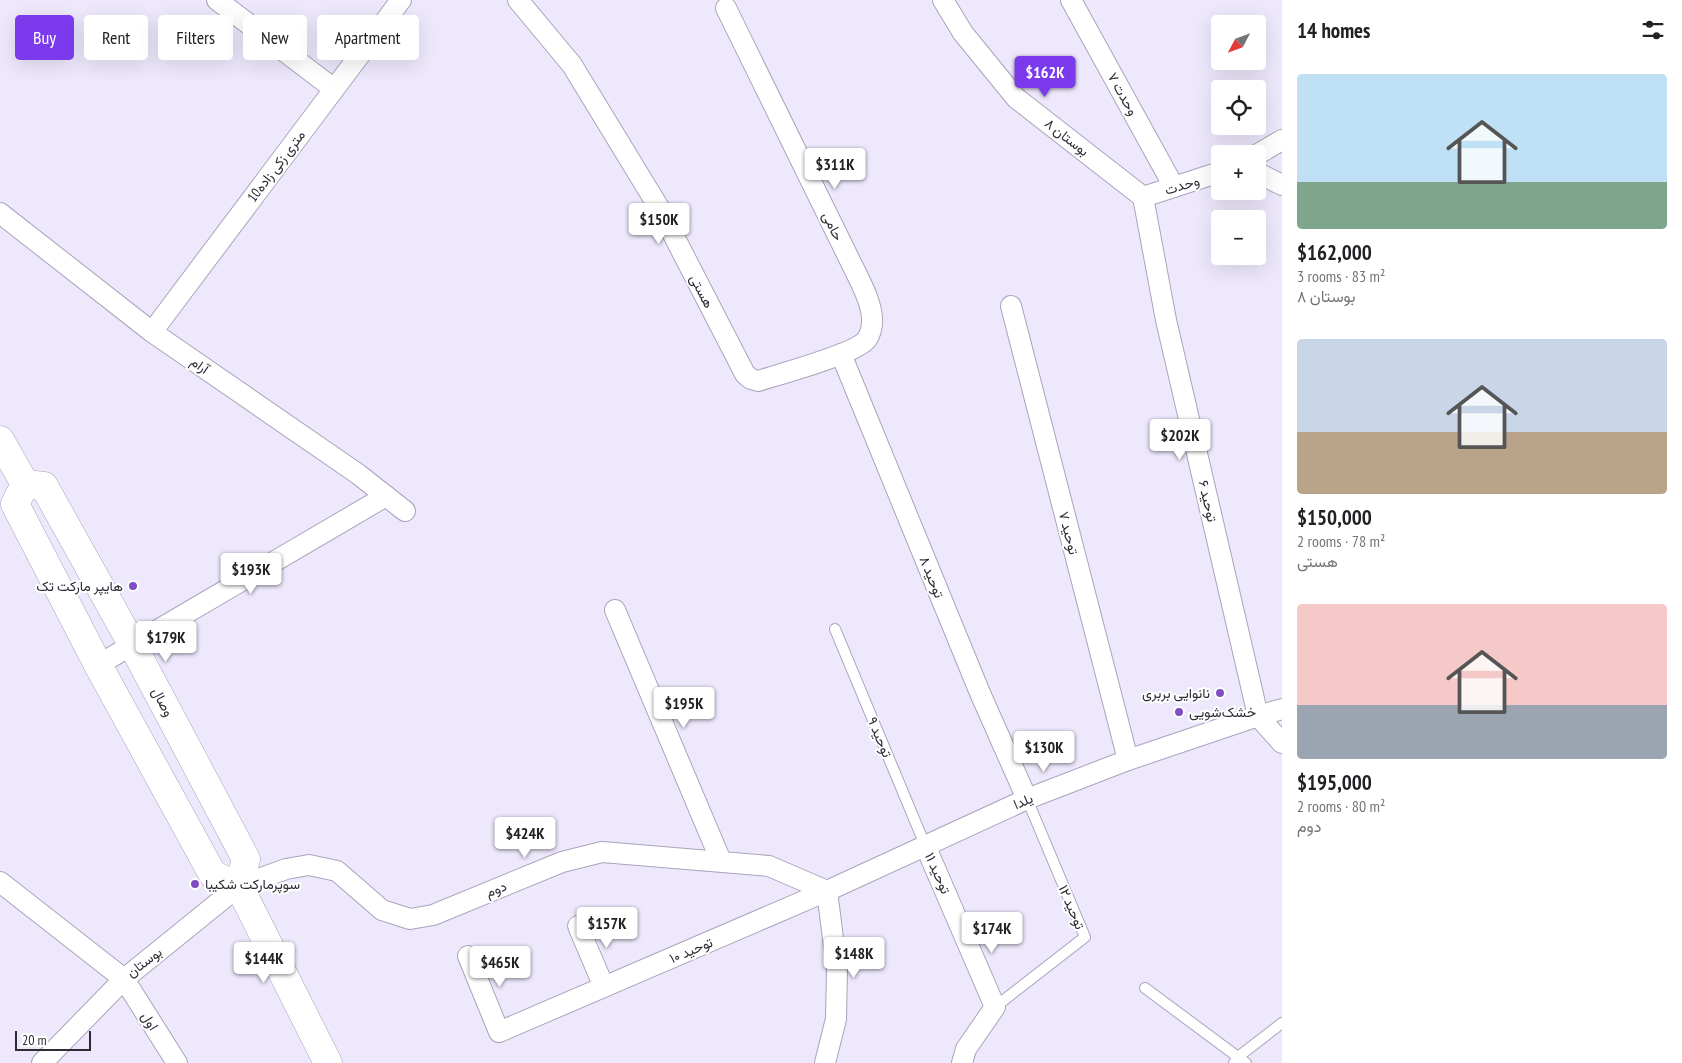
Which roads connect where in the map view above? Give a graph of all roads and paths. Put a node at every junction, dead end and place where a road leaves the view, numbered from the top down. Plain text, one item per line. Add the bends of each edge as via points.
1 (217, 0) edge
2 (401, 0) edge
3 (518, 0) edge
4 (943, 0) edge
5 (1071, 0) edge
6 (726, 8) dead end
7 (334, 89) junction
8 (1282, 140) edge
9 (1266, 149) edge
10 (1211, 175) edge
11 (1266, 176) edge
12 (1282, 185) edge
13 (1174, 187) junction
14 (1143, 197) junction
15 (0, 213) edge
16 (1011, 306) dead end
17 (152, 332) junction
18 (841, 354) junction
19 (0, 440) edge
20 (24, 484) junction
21 (386, 496) junction
22 (405, 511) dead end
23 (615, 610) dead end
24 (835, 629) dead end
25 (132, 644) junction
26 (98, 665) junction
27 (1282, 709) edge
28 (1258, 716) junction
29 (1282, 742) edge
30 (1128, 760) junction
31 (1027, 799) junction
32 (925, 845) junction
33 (722, 861) junction
34 (0, 882) edge
35 (238, 886) junction
36 (827, 891) junction
37 (578, 926) dead end
38 (468, 956) dead end
39 (124, 979) junction
40 (604, 987) junction
41 (1145, 988) dead end
42 (995, 1007) junction
43 (1282, 1023) edge
44 (1236, 1060) edge
45 (42, 1063) edge
46 (176, 1063) edge
47 (328, 1063) edge
48 (825, 1063) edge
49 (962, 1063) edge
50 (1246, 1063) edge

1 - 7 street
2 - 7 street, 10متری زکی زاده
3 - 18 street, هستی via 572,66 661,211 745,374 758,381
4 - 14 street, بوستان ۸ via 963,33 1016,98
5 - 13 street, وحدت ۷
6 - 18 street, حامی via 869,301 871,324 866,340
7 - 17 street, 10متری زکی زاده
8 - 9 street
10 - 13 street, وحدت
11 - 12 street
13 - 14 street, وحدت
14 - 28 street, توحید ۶ via 1166,320
15 - 17 street, آرام
16 - 30 street, توحید ۷
17 - 21 street, آرام
18 - 31 street, توحید ۸
19 - 20 main road
20 - 25 main road, وصال via 44,486
20 - 26 main road via 14,504
21 - 22 street, آرام
21 - 25 street
23 - 33 street
24 - 32 lane, توحید ۹
25 - 26 street
25 - 35 main road, وصال via 246,860
26 - 35 main road via 213,875
27 - 28 street, یلدا
28 - 29 street
28 - 30 street, یلدا
30 - 31 street, یلدا
31 - 32 street, یلدا
31 - 42 lane, توحید ۱۲ via 1085,938
32 - 36 street, یلدا
32 - 42 street, توحید ۱۱
33 - 35 street, دوم via 602,852 562,862 433,915 410,919 382,910 337,870 309,865 286,869
33 - 36 street, دوم via 769,866
34 - 39 street, بوستان
35 - 39 street, بوستان
35 - 47 main road
36 - 40 street, توحید ۱۰
36 - 48 street via 837,970 836,1019
37 - 40 street
38 - 40 street, توحید ۱۰ via 499,1032
39 - 45 street
39 - 46 street, اول
41 - 44 lane
42 - 49 street via 966,1049
43 - 44 lane
44 - 50 lane

